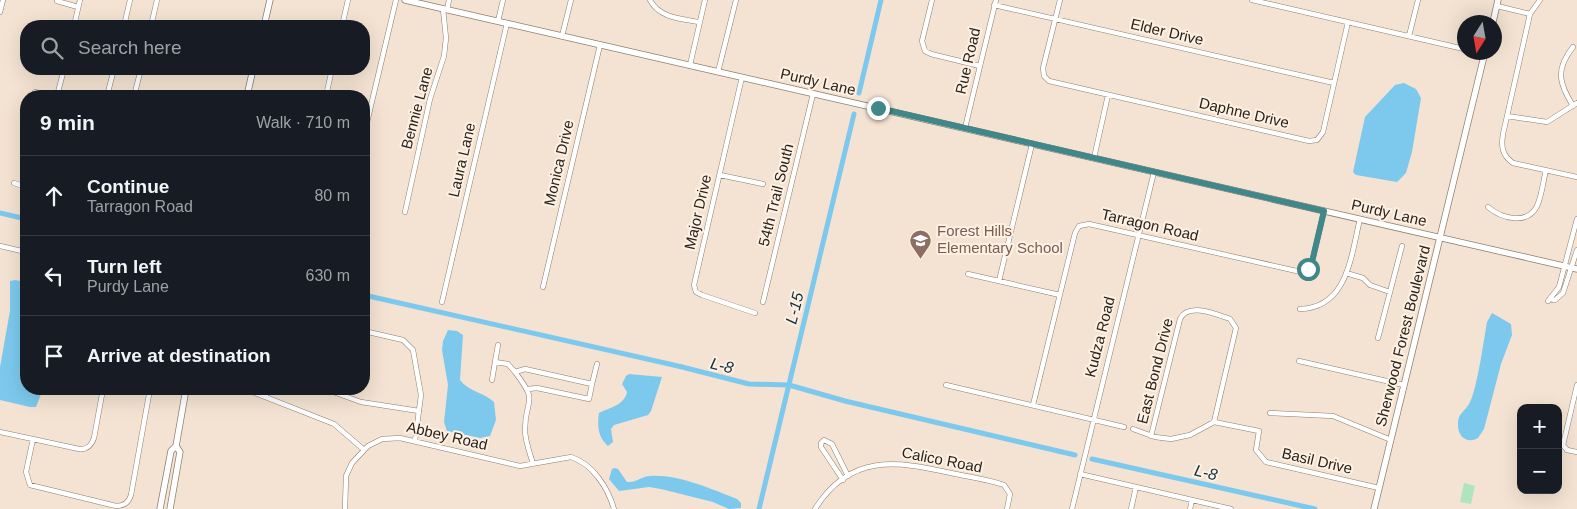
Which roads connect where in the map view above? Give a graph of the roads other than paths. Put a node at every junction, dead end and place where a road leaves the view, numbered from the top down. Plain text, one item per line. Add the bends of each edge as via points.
1 (3, 0) edge
2 (80, 0) edge
3 (130, 0) edge
4 (157, 0) edge
5 (270, 0) edge
6 (348, 0) edge
7 (396, 0) edge
8 (405, 0) edge
9 (449, 0) edge
10 (503, 0) edge
11 (570, 0) edge
12 (650, 0) edge
13 (705, 0) edge
14 (736, 0) edge
15 (932, 0) edge
16 (1060, 0) edge
17 (1252, 0) edge
18 (1418, 0) edge
19 (1540, 0) edge
20 (57, 1) edge
21 (995, 2) edge
22 (1498, 3) edge
23 (78, 7) junction
24 (445, 9) junction
25 (0, 12) edge
26 (1530, 14) junction
27 (1055, 19) junction
28 (75, 20) edge
29 (125, 20) edge
30 (152, 20) edge
31 (265, 20) edge
32 (343, 20) edge
33 (498, 21) junction
34 (700, 22) junction
35 (1348, 22) junction
36 (507, 23) junction
37 (562, 36) junction
38 (1409, 36) junction
39 (600, 45) junction
40 (1457, 47) edge
41 (1573, 48) dead end
42 (1482, 60) edge
43 (690, 65) junction
44 (980, 66) junction
45 (718, 72) junction
46 (62, 75) edge
47 (112, 75) edge
48 (139, 75) edge
49 (252, 75) edge
50 (331, 75) edge
51 (742, 77) junction
52 (1334, 83) junction
53 (59, 90) edge
54 (109, 90) edge
55 (136, 90) edge
56 (249, 90) edge
57 (327, 90) edge
58 (813, 94) junction
59 (1108, 95) junction
60 (1575, 104) edge
61 (370, 109) edge
62 (1507, 116) junction
63 (965, 128) junction
64 (1032, 144) junction
65 (1094, 158) junction
66 (1546, 170) junction
67 (1154, 172) junction
68 (720, 175) junction
69 (1577, 177) edge
70 (14, 183) dead end
71 (20, 184) edge
72 (764, 184) dead end
73 (1488, 207) dead end
74 (1324, 211) junction
75 (405, 212) dead end
76 (1360, 219) junction
77 (1577, 219) edge
78 (1138, 235) junction
79 (1440, 237) junction
80 (0, 246) edge
81 (1402, 246) dead end
82 (1577, 250) edge
83 (20, 251) edge
84 (1564, 267) junction
85 (1574, 269) edge
86 (1346, 273) junction
87 (968, 274) dead end
88 (999, 281) junction
89 (543, 287) dead end
90 (1390, 292) junction
91 (1060, 295) junction
92 (442, 302) dead end
93 (763, 302) dead end
94 (1300, 309) dead end
95 (755, 312) dead end
96 (370, 332) edge
97 (1378, 338) dead end
98 (498, 345) dead end
99 (1299, 361) dead end
100 (496, 362) junction
101 (597, 364) dead end
102 (515, 372) junction
103 (492, 380) dead end
104 (592, 384) junction
105 (946, 385) dead end
106 (1404, 385) junction
107 (1577, 385) edge
108 (528, 389) junction
109 (101, 395) edge
110 (149, 395) edge
111 (185, 395) edge
112 (260, 395) edge
113 (342, 395) edge
114 (265, 397) joint
115 (1033, 405) junction
116 (1574, 409) edge
117 (419, 411) junction
118 (1270, 413) dead end
119 (1093, 419) junction
120 (1214, 422) junction
121 (1124, 426) dead end
122 (1134, 429) dead end
123 (0, 432) edge
124 (1151, 436) junction
125 (33, 439) junction
126 (1390, 440) junction
127 (415, 441) junction
128 (176, 446) junction
129 (363, 449) junction
130 (1577, 452) edge
131 (533, 464) junction
132 (1080, 474) junction
133 (848, 476) junction
134 (843, 480) junction
135 (1136, 487) junction
136 (1379, 488) junction
137 (1192, 500) junction
138 (160, 509) edge
139 (170, 509) edge
140 (345, 509) edge
141 (614, 509) edge
142 (816, 509) edge
143 (1007, 509) edge
144 (1072, 509) edge
145 (1131, 509) edge
146 (1190, 509) edge
147 (1231, 509) edge
148 (1374, 509) edge

1 - 25 street
2 - 23 street
3 - 29 street
4 - 30 street
5 - 31 street
6 - 32 street
7 - 61 street
8 - 24 street, Purdy Lane
9 - 24 street, Bennie Lane
10 - 33 street
11 - 37 street
12 - 34 street via 663,14
13 - 34 street
14 - 45 street
15 - 44 street via 922,40 925,51
16 - 27 street
17 - 35 street
18 - 38 street
19 - 26 street
20 - 23 street
21 - 27 street, Elder Drive
21 - 44 street, Rue Road
22 - 26 street
23 - 28 street
24 - 33 street, Purdy Lane
24 - 75 street, Bennie Lane via 444,56 430,99
26 - 62 street
27 - 52 street, Elder Drive
27 - 59 street, Daphne Drive via 1043,68 1046,79
33 - 36 street, Purdy Lane
34 - 43 street
35 - 38 street
35 - 52 street, Daphne Drive
36 - 37 street, Purdy Lane
36 - 92 street, Laura Lane
37 - 39 street, Purdy Lane
38 - 40 street
39 - 43 street, Purdy Lane
39 - 89 street, Monica Drive
41 - 60 street via 1565,58 1560,81
42 - 79 street, Sherwood Forest Boulevard
43 - 45 street, Purdy Lane
44 - 63 street, Rue Road
45 - 51 street, Purdy Lane
46 - 53 street
47 - 54 street
48 - 55 street
49 - 56 street
50 - 57 street
51 - 58 street, Purdy Lane
51 - 68 street, Major Drive
52 - 59 street, Daphne Drive via 1323,132 1313,141
58 - 63 street, Purdy Lane
58 - 93 street, 54th Trail South
59 - 65 street
60 - 62 street via 1547,122
62 - 66 street via 1502,141 1505,155 1517,164
63 - 64 street, Purdy Lane
64 - 65 street, Purdy Lane
64 - 88 street
65 - 67 street, Purdy Lane
66 - 69 street
66 - 73 street via 1537,205 1528,215 1507,218
67 - 74 street, Purdy Lane
67 - 78 street, Kudza Road
68 - 72 street
68 - 95 street, Major Drive via 694,285 696,292 702,295
70 - 71 street
74 - 76 street, Purdy Lane
74 - 78 street, Tarragon Road via 1312,262 1301,272
76 - 79 street, Purdy Lane
76 - 86 street
77 - 84 street
78 - 91 street, Tarragon Road via 1089,224 1079,226
78 - 119 street, Kudza Road
79 - 84 street, Purdy Lane
79 - 106 street, Sherwood Forest Boulevard
80 - 83 street
81 - 90 street
82 - 85 street
84 - 85 street, Purdy Lane
84 - 85 street via 1559,287 1549,300 1564,293
86 - 90 street
86 - 94 street via 1330,300 1314,308
87 - 88 street
88 - 91 street
90 - 97 street
91 - 115 street, Tarragon Road
96 - 117 street via 400,339 411,347 421,395
98 - 100 street
99 - 106 street
100 - 102 street via 508,364
100 - 103 street
101 - 104 street
102 - 104 street via 525,369
102 - 108 street
104 - 108 street via 589,399
105 - 115 street
106 - 126 street, Sherwood Forest Boulevard
107 - 116 street
108 - 131 street via 531,401 525,431
109 - 125 street via 94,438 88,447 79,449
110 - 125 street via 132,495 123,505 30,485 26,476
111 - 128 street
112 - 114 street
113 - 117 street via 361,402
114 - 129 street via 334,424
115 - 119 street
116 - 130 street via 1563,445 1567,450
117 - 127 street
118 - 126 street via 1333,416
119 - 121 street
119 - 132 street, Kudza Road
120 - 124 street via 1183,438
120 - 124 street, East Bond Drive via 1236,332 1233,321 1194,310 1184,312
120 - 136 street, Basil Drive via 1259,431 1256,450 1266,462
122 - 124 street
123 - 125 street
126 - 136 street, Sherwood Forest Boulevard
127 - 129 street, Abbey Road via 391,438
127 - 131 street, Abbey Road via 520,466
128 - 138 street via 170,451
128 - 139 street via 180,452
129 - 140 street via 346,476
131 - 141 street, Abbey Road via 561,458 579,460 593,470
132 - 135 street
132 - 144 street, Kudza Road
133 - 134 street, Calico Road
133 - 134 street via 832,444 824,440 821,447
133 - 143 street, Calico Road via 875,465 909,464 1000,484 1009,491
134 - 142 street, Calico Road via 831,489
135 - 137 street
135 - 145 street
136 - 148 street, Sherwood Forest Boulevard
137 - 146 street
137 - 147 street

